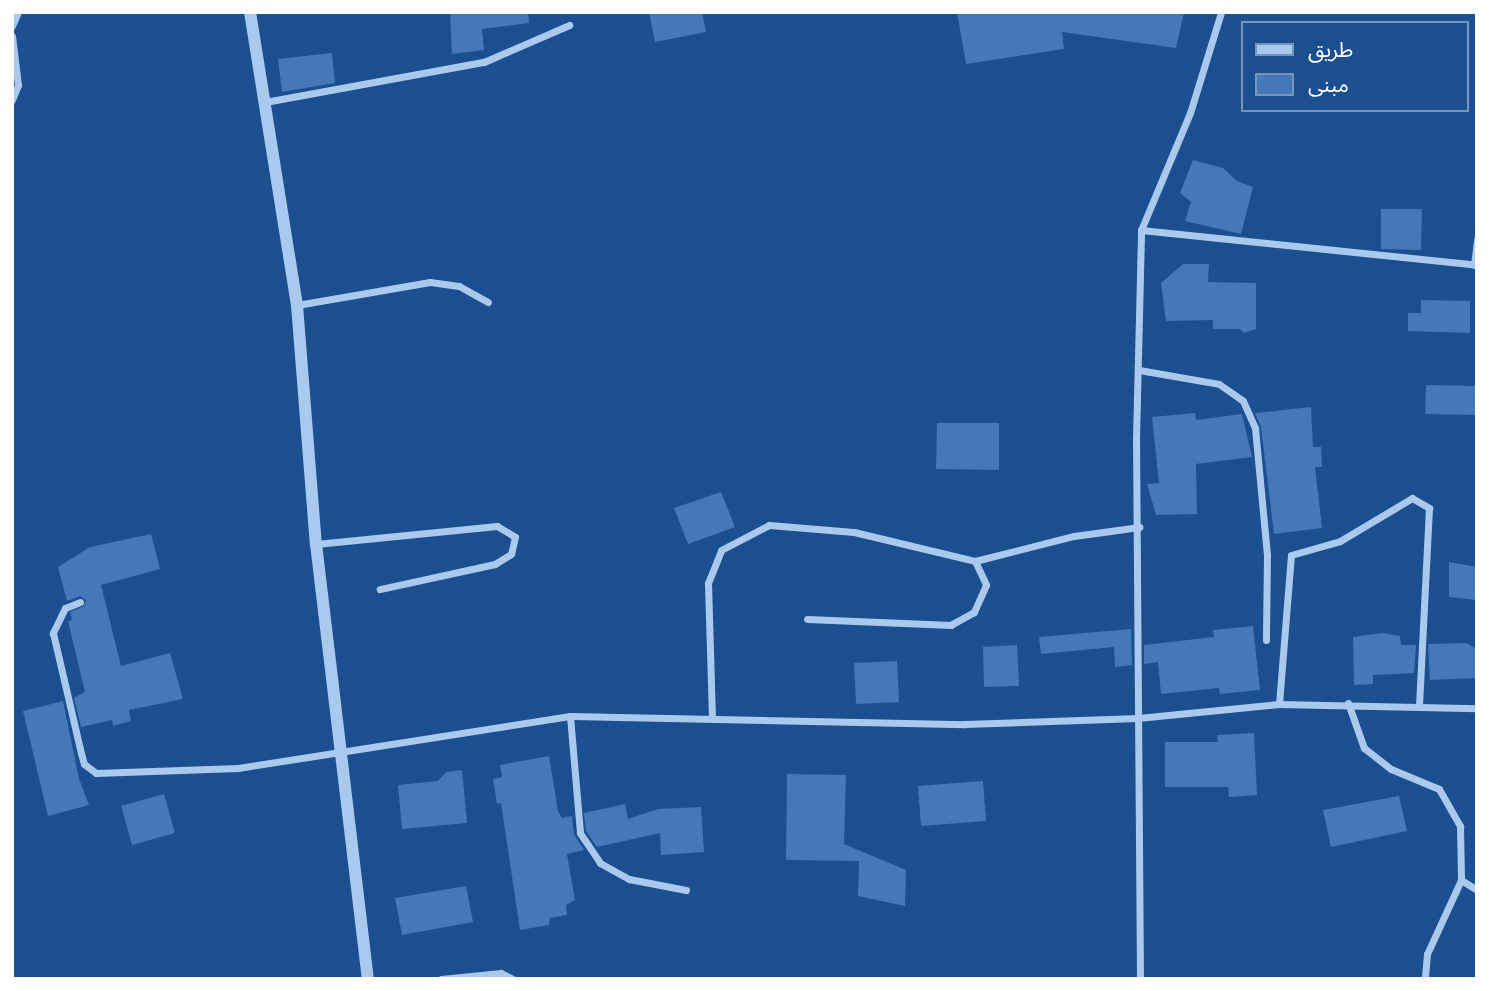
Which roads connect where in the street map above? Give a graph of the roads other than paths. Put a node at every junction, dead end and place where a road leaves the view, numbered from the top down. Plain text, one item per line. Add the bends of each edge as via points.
1 (18, 12) edge
2 (250, 12) edge
3 (1221, 12) edge
4 (569, 25) dead end
5 (12, 26) edge
6 (12, 36) edge
7 (12, 100) edge
8 (265, 102) junction
9 (1141, 230) junction
10 (1477, 239) edge
11 (1476, 265) edge
12 (488, 302) dead end
13 (296, 305) junction
14 (1139, 370) junction
15 (1139, 527) junction
16 (316, 544) junction
17 (975, 561) junction
18 (380, 589) dead end
19 (80, 602) dead end
20 (807, 618) dead end
21 (1266, 640) dead end
22 (1348, 703) junction
23 (1279, 704) junction
24 (1419, 705) junction
25 (1477, 708) edge
26 (570, 716) junction
27 (712, 718) junction
28 (1138, 718) junction
29 (340, 755) junction
30 (1461, 880) junction
31 (686, 890) dead end
32 (1477, 890) edge
33 (368, 979) edge
34 (441, 979) edge
35 (513, 979) edge
36 (1140, 979) edge
37 (1425, 979) edge

1 - 5 street
2 - 8 street
3 - 9 street via 1190,114
4 - 8 street via 484,62
6 - 7 street via 18,85
8 - 13 street
9 - 11 street
9 - 14 street
10 - 11 street
12 - 13 street via 459,286 430,282
13 - 16 street
14 - 15 street
14 - 21 street via 1219,384 1243,401 1255,428 1264,530
15 - 17 street via 1074,536
15 - 28 street
16 - 18 street via 497,526 515,537 511,554 495,564
16 - 29 street
17 - 20 street via 986,585 974,612 951,625
17 - 27 street via 853,532 769,525 721,550 708,583
19 - 29 street via 65,608 53,633 80,753 84,764 96,773 238,768
22 - 23 street
22 - 24 street
22 - 30 street via 1364,748 1391,769 1439,789 1460,826
23 - 24 street via 1291,555 1340,541 1412,498 1429,508
23 - 28 street
24 - 25 street
26 - 27 street
26 - 29 street
26 - 31 street via 580,833 600,863 629,879
27 - 28 street via 965,724
28 - 36 street
29 - 33 street
30 - 32 street
30 - 37 street via 1427,954
34 - 35 street via 501,974

